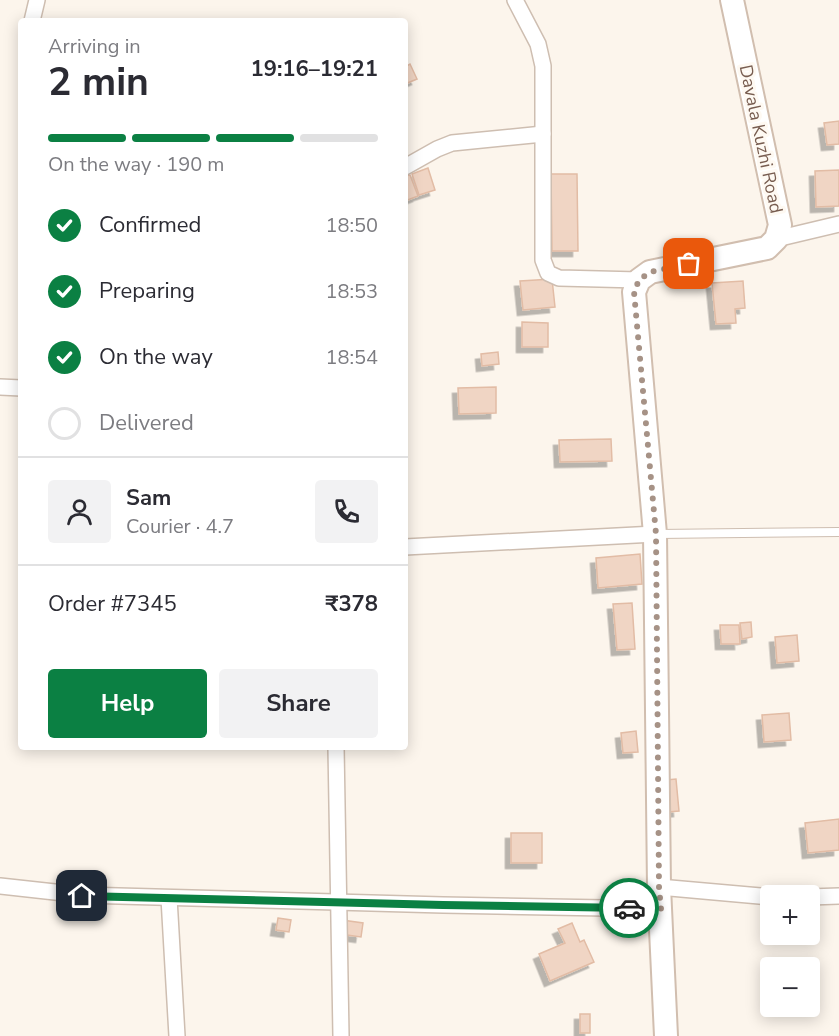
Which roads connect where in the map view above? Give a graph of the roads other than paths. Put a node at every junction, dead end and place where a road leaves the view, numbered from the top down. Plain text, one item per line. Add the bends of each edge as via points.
1 (37, 0) edge
2 (514, 0) edge
3 (732, 0) edge
4 (33, 18) edge
5 (543, 134) junction
6 (408, 164) edge
7 (839, 224) edge
8 (776, 239) junction
9 (639, 280) junction
10 (0, 387) edge
11 (18, 388) edge
12 (839, 532) edge
13 (656, 534) junction
14 (408, 547) edge
15 (336, 750) edge
16 (0, 886) edge
17 (839, 896) edge
18 (760, 897) edge
19 (820, 897) edge
20 (169, 898) junction
21 (660, 898) junction
22 (339, 902) junction
23 (177, 1036) edge
24 (341, 1036) edge
25 (666, 1036) edge

1 - 4 street
2 - 5 street via 538,44 543,66
3 - 8 street, Davala Kuzhi Road via 780,225
5 - 6 street via 452,143
5 - 9 street via 543,260 548,273 559,278
7 - 8 street
8 - 9 street, Davala Kuzhi Road via 767,248 650,272
9 - 13 street via 634,292
10 - 11 street
12 - 13 lane
13 - 14 street
13 - 21 street
15 - 22 street
16 - 20 street via 82,896
17 - 19 street
18 - 21 street
20 - 22 street
20 - 23 street
21 - 22 street
21 - 25 street
22 - 24 street

